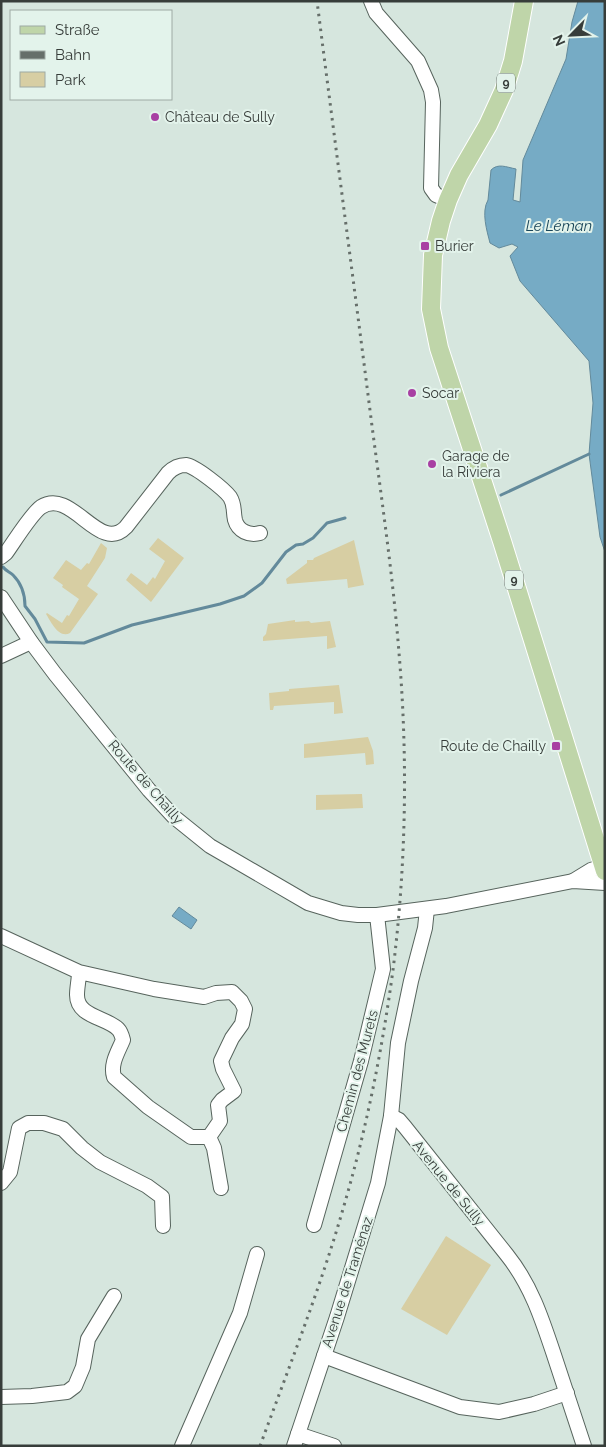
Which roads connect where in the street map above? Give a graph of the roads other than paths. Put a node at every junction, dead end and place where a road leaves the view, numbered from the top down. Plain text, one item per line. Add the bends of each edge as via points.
1 (372, 1) edge
2 (524, 1) edge
3 (448, 200) junction
4 (260, 533) dead end
5 (1, 557) edge
6 (1, 597) edge
7 (31, 642) junction
8 (1, 656) edge
9 (604, 873) edge
10 (427, 909) junction
11 (377, 915) junction
12 (1, 936) edge
13 (79, 972) junction
14 (392, 1116) junction
15 (209, 1137) junction
16 (1, 1183) edge
17 (221, 1188) dead end
18 (314, 1225) dead end
19 (163, 1226) dead end
20 (257, 1254) dead end
21 (114, 1296) dead end
22 (324, 1356) junction
23 (567, 1393) junction
24 (1, 1397) edge
25 (296, 1440) edge
26 (182, 1446) edge
27 (334, 1446) edge
28 (584, 1446) edge

1 - 3 street via 376,13 418,61 429,84 433,102 431,188 436,195
2 - 3 main road, 9 via 504,90
3 - 9 main road, 9 via 435,244 432,270 431,309 438,348 502,541
4 - 5 street via 243,531 235,520 234,506 226,492 193,468 183,466 168,473 119,532 103,532 67,507 51,503 38,510
6 - 7 street, Route de Chailly
7 - 8 street
7 - 11 street, Route de Chailly via 149,790 192,832 226,856 308,903 358,916
9 - 10 street, Route de Chailly via 591,870 573,882
10 - 11 street, Route de Chailly
10 - 14 street via 398,1043
11 - 18 street, Chemin des Murets via 383,969 361,1061
12 - 13 street
13 - 15 street via 79,1005 119,1030 123,1040 113,1064 114,1077 148,1107 191,1137
13 - 15 street via 204,997 232,992 241,1001 245,1009 242,1024 221,1061 234,1091 218,1105 220,1121
14 - 22 street, Avenue de Traménaz via 378,1183
14 - 23 street, Avenue de Sully via 405,1127 517,1266 531,1291
15 - 17 street
16 - 19 street via 10,1172 19,1128 28,1122 44,1123 63,1129 100,1162 162,1197
20 - 26 street via 240,1313
21 - 24 street via 88,1339 83,1367 75,1386 67,1392
22 - 23 street via 460,1407 499,1412
22 - 25 street, Avenue de Traménaz
23 - 28 street, Avenue de Sully
25 - 27 street

